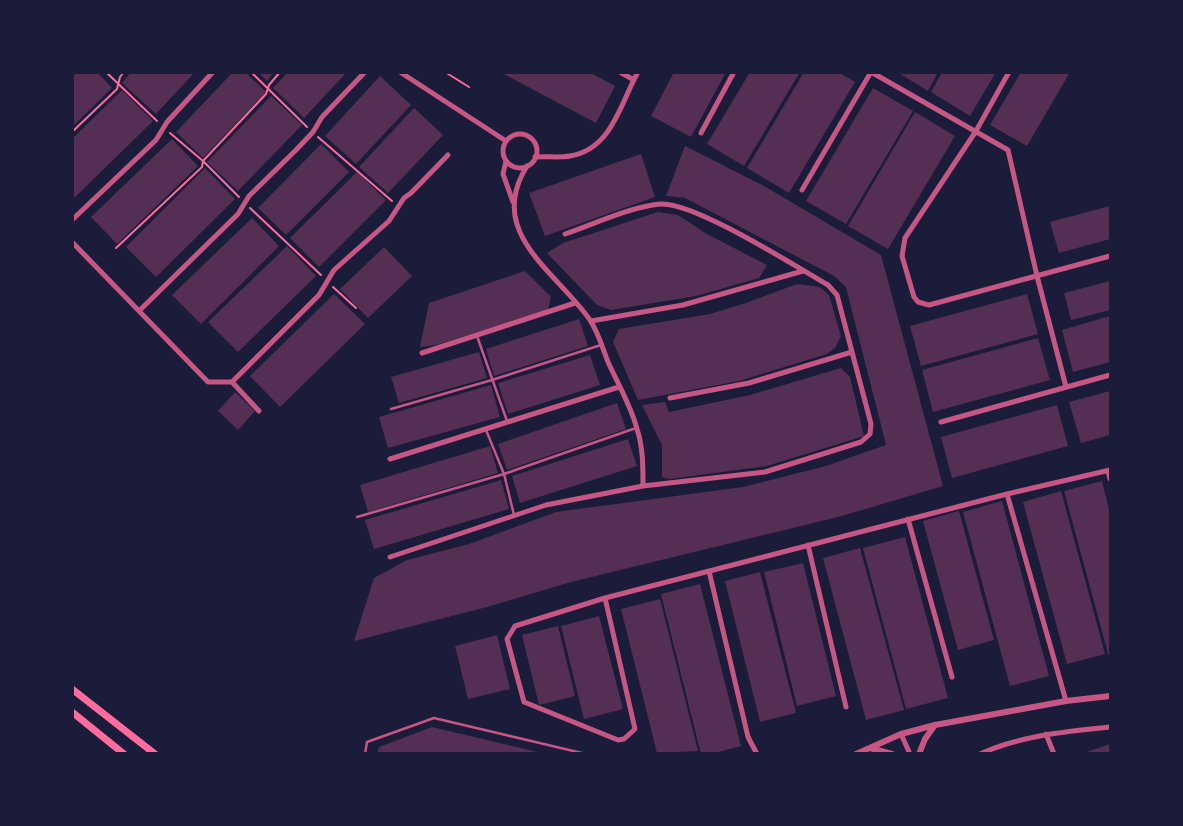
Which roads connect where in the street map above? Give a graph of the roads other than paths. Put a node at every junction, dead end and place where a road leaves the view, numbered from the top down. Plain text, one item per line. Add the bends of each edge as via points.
1 (213, 72) edge
2 (365, 72) edge
3 (400, 72) edge
4 (620, 72) edge
5 (638, 72) edge
6 (734, 72) edge
7 (1009, 72) edge
8 (871, 73) edge
9 (634, 80) junction
10 (976, 131) junction
11 (701, 133) dead end
12 (506, 141) junction
13 (448, 155) dead end
14 (535, 157) junction
15 (506, 161) junction
16 (528, 166) junction
17 (802, 190) dead end
18 (513, 202) junction
19 (72, 220) edge
20 (565, 234) dead end
21 (72, 242) edge
22 (1110, 256) edge
23 (802, 270) junction
24 (1037, 276) junction
25 (575, 303) junction
26 (140, 310) junction
27 (591, 321) junction
28 (476, 336) junction
29 (601, 345) junction
30 (852, 352) junction
31 (422, 353) dead end
32 (1110, 375) edge
33 (492, 380) junction
34 (232, 382) junction
35 (619, 387) junction
36 (1066, 387) junction
37 (670, 398) dead end
38 (391, 410) dead end
39 (259, 411) dead end
40 (941, 422) dead end
41 (508, 423) junction
42 (637, 428) junction
43 (486, 430) junction
44 (390, 459) dead end
45 (1109, 470) edge
46 (504, 474) junction
47 (1110, 479) edge
48 (643, 486) junction
49 (1007, 494) junction
50 (514, 515) junction
51 (357, 517) dead end
52 (908, 519) junction
53 (808, 545) junction
54 (390, 557) dead end
55 (709, 571) junction
56 (605, 598) junction
57 (952, 677) dead end
58 (72, 689) edge
59 (1110, 696) edge
60 (1066, 701) junction
61 (846, 707) dead end
62 (72, 712) edge
63 (935, 725) junction
64 (1110, 727) edge
65 (901, 734) junction
66 (1046, 734) junction
67 (869, 748) junction
68 (124, 754) edge
69 (155, 754) edge
70 (365, 754) edge
71 (586, 754) edge
72 (757, 754) edge
73 (856, 754) edge
74 (892, 754) edge
75 (910, 754) edge
76 (919, 754) edge
77 (980, 754) edge
78 (1054, 754) edge

1 - 19 street via 172,117 156,140
2 - 26 street via 322,117 313,132 249,196 238,214
3 - 12 street
4 - 9 street
5 - 9 street
6 - 11 street
7 - 10 street
8 - 10 street
8 - 17 street
9 - 14 street via 617,118 591,150 559,158
10 - 24 street via 1008,150
10 - 24 street via 905,238 902,256 910,291 918,302 930,306
12 - 14 street via 515,135 526,135 534,142
12 - 15 street via 503,151
13 - 34 street via 404,198 389,221 334,270 319,295
14 - 16 street
15 - 16 street via 518,168
15 - 18 street via 502,174
16 - 18 street via 518,181
18 - 25 street via 521,237
20 - 23 street via 648,206 676,205 706,217
21 - 26 street
22 - 24 street
23 - 27 street via 683,305
23 - 30 street via 828,285 836,295
24 - 36 street
25 - 27 street
25 - 28 street
26 - 34 street via 208,382
27 - 29 street
28 - 31 street
28 - 33 lane
29 - 33 lane
29 - 35 street
30 - 37 street via 749,382
30 - 48 street via 871,424 870,434 861,442 765,472
32 - 36 street
33 - 38 lane
33 - 41 lane
34 - 39 street
35 - 41 street
35 - 42 street
36 - 40 street
41 - 43 street
42 - 46 lane
42 - 48 street via 643,455
43 - 44 street
43 - 46 lane
45 - 47 street
45 - 49 street
46 - 50 lane
46 - 51 lane
48 - 50 street via 546,505
49 - 52 street
49 - 60 street
50 - 54 street
52 - 53 street
52 - 57 street
53 - 55 street
53 - 61 street
55 - 56 street
55 - 72 street via 748,737
56 - 56 street via 515,626 507,639 524,702 618,740 635,729
58 - 69 main road
59 - 60 street
60 - 63 street
62 - 68 main road
63 - 65 street
63 - 76 street
64 - 66 street
65 - 67 street
65 - 75 street
66 - 77 street
66 - 78 street
67 - 73 street
67 - 74 street
70 - 71 lane via 368,742 434,718

